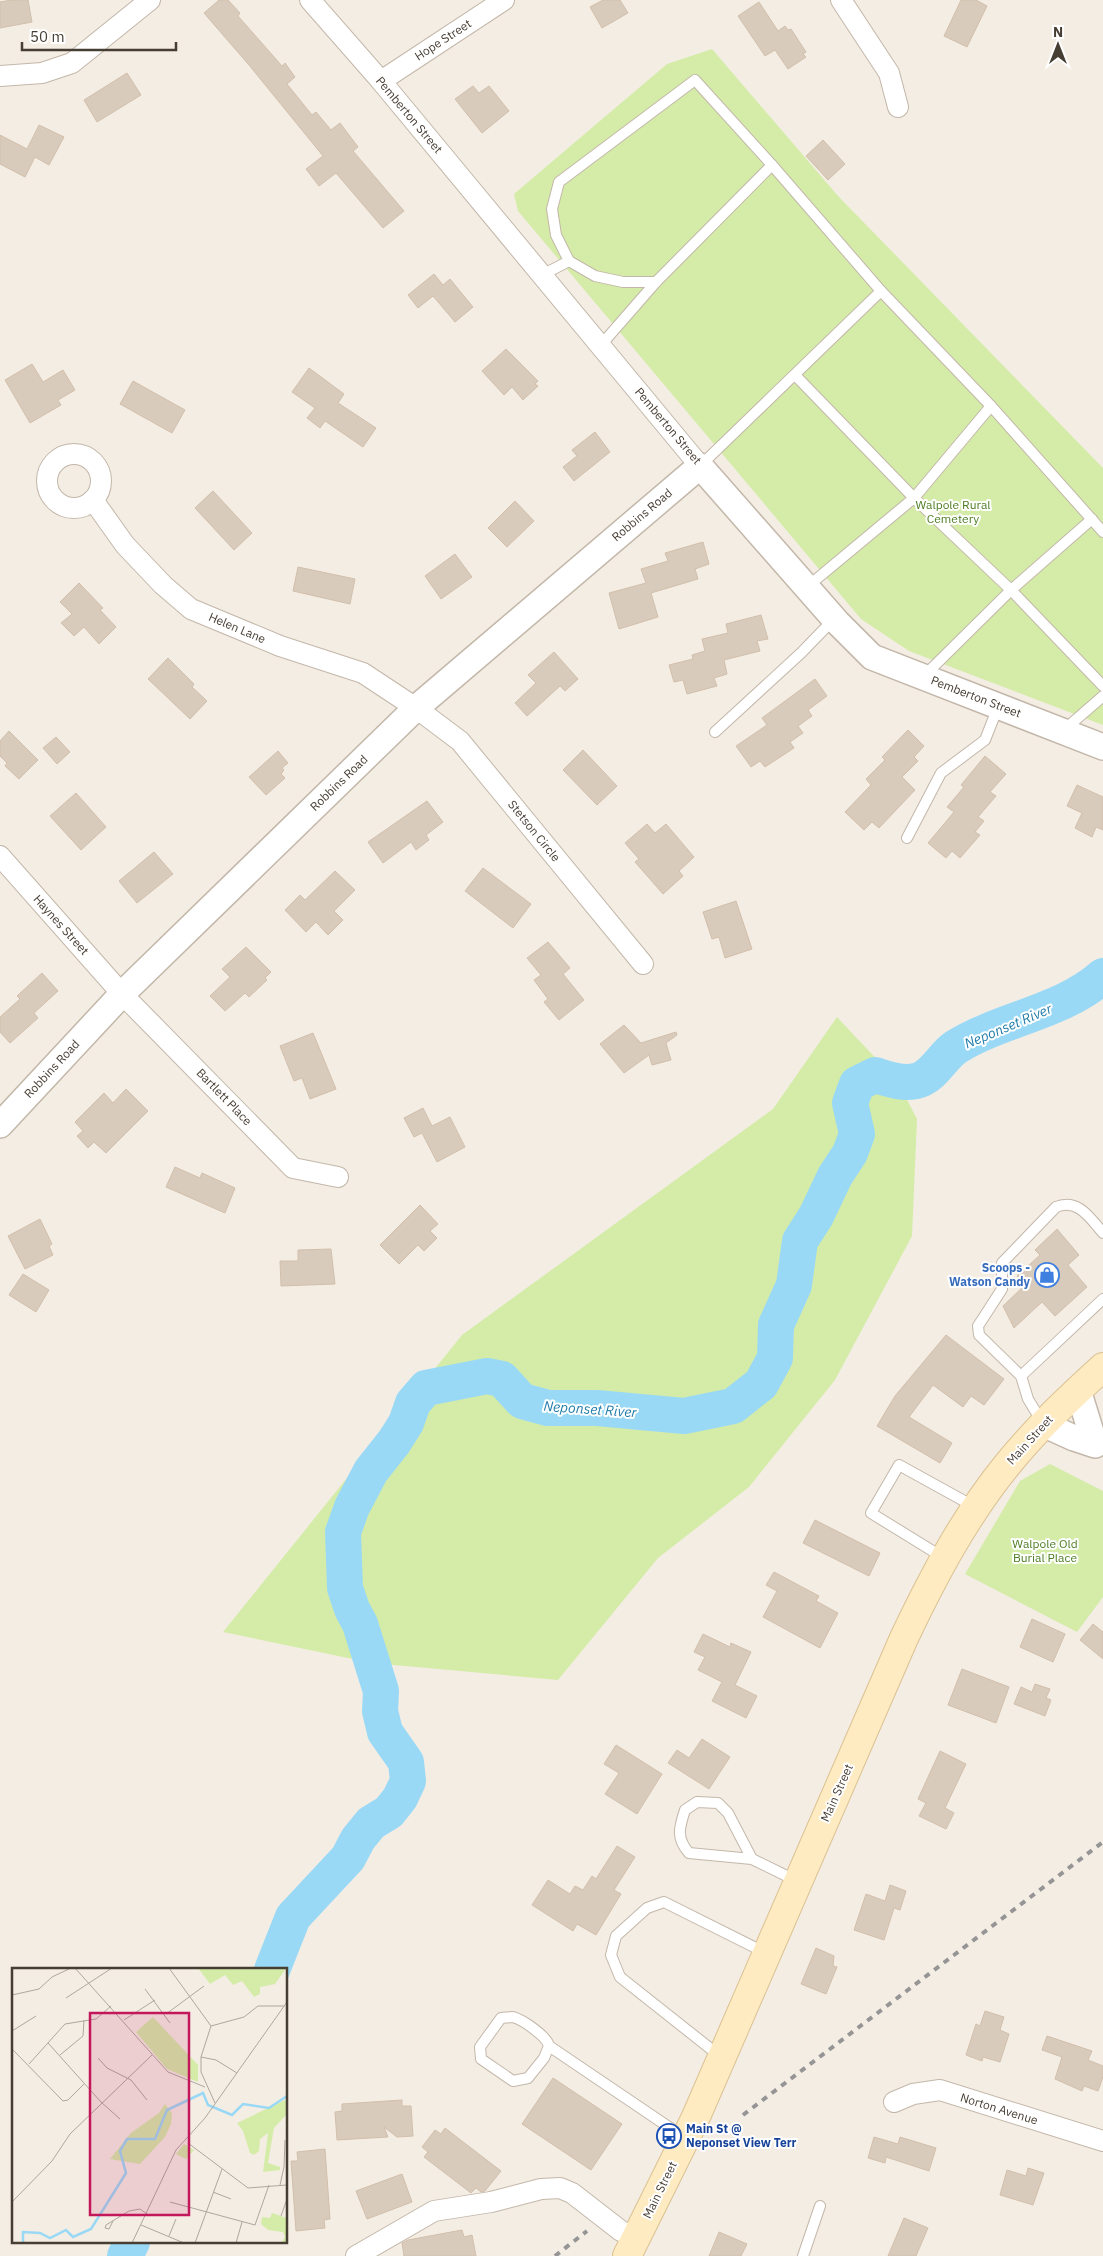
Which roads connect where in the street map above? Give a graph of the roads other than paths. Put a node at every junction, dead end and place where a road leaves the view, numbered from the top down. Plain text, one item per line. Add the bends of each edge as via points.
1 (150, 0) edge
2 (310, 0) edge
3 (504, 0) edge
4 (849, 3) edge
5 (0, 76) edge
6 (381, 81) junction
7 (898, 107) dead end
8 (772, 165) junction
9 (569, 261) junction
10 (542, 275) junction
11 (656, 282) junction
12 (882, 291) junction
13 (601, 345) junction
14 (795, 375) junction
15 (991, 406) junction
16 (700, 466) junction
17 (914, 498) junction
18 (93, 500) dead end
19 (1092, 519) junction
20 (1103, 532) edge
21 (807, 587) junction
22 (1011, 590) junction
23 (834, 619) junction
24 (924, 677) junction
25 (1103, 686) edge
26 (1103, 696) edge
27 (999, 706) junction
28 (416, 708) junction
29 (1062, 731) junction
30 (715, 732) dead end
31 (1103, 747) edge
32 (907, 838) dead end
33 (0, 856) edge
34 (642, 964) dead end
35 (122, 994) junction
36 (0, 1125) edge
37 (338, 1177) dead end
38 (1103, 1232) edge
39 (1103, 1299) edge
40 (1103, 1367) edge
41 (1021, 1376) junction
42 (1078, 1390) junction
43 (1044, 1424) junction
44 (1099, 1448) edge
45 (976, 1508) junction
46 (944, 1558) junction
47 (752, 1859) junction
48 (798, 1881) junction
49 (766, 1954) junction
50 (550, 2046) junction
51 (722, 2057) junction
52 (894, 2102) dead end
53 (685, 2138) junction
54 (1103, 2140) edge
55 (820, 2206) dead end
56 (632, 2247) edge
57 (356, 2256) edge
58 (803, 2256) edge

1 - 5 street via 72,63 42,73
2 - 6 street, Pemberton Street
3 - 6 street, Hope Street
4 - 7 street via 889,73
6 - 10 street, Pemberton Street
8 - 9 lane via 695,80 559,182 552,208 556,235
8 - 11 lane
8 - 12 lane
9 - 10 lane
9 - 11 lane via 595,276 623,282
10 - 13 street, Pemberton Street
11 - 13 lane
12 - 14 lane
12 - 15 lane
13 - 16 street, Pemberton Street
14 - 16 lane
14 - 17 lane
15 - 17 lane
15 - 19 lane
16 - 21 street, Pemberton Street
16 - 28 street, Robbins Road
17 - 21 lane
17 - 22 lane
18 - 28 street, Helen Lane via 125,545 191,609 280,646 363,674
19 - 20 lane
19 - 22 lane
21 - 23 street, Pemberton Street
22 - 24 lane
22 - 25 lane
23 - 24 street, Pemberton Street via 872,657
23 - 30 lane
24 - 27 street, Pemberton Street
26 - 29 lane
27 - 29 street, Pemberton Street
27 - 32 lane via 985,740 941,773
28 - 34 street, Stetson Circle via 460,741
28 - 35 street, Robbins Road
29 - 31 street, Pemberton Street
33 - 35 street, Haynes Street
35 - 36 street, Robbins Road
35 - 37 street, Bartlett Place via 293,1168
38 - 41 lane via 1078,1206 1056,1206 1002,1263 1002,1289 978,1326 978,1332
39 - 41 lane
40 - 42 main road, Main Street
41 - 43 lane via 1028,1399
42 - 43 main road, Main Street
42 - 44 street
43 - 44 street
43 - 45 main road, Main Street via 1006,1465
45 - 46 main road, Main Street
45 - 46 lane via 900,1465 871,1513
46 - 48 main road, Main Street via 904,1638
47 - 47 lane via 689,1853 681,1843 680,1825 685,1810 697,1802 718,1802 728,1813
47 - 48 lane
48 - 49 main road, Main Street
49 - 51 main road, Main Street
49 - 51 lane via 664,1902 647,1908 616,1936 611,1956 620,1977
50 - 50 lane via 548,2040 512,2017 501,2018 480,2047 481,2059 513,2081 528,2078
50 - 53 lane
51 - 53 main road, Main Street
52 - 54 street, Norton Avenue via 913,2094 940,2090
53 - 56 main road, Main Street
55 - 58 lane
56 - 57 street via 572,2193 560,2188 434,2211

